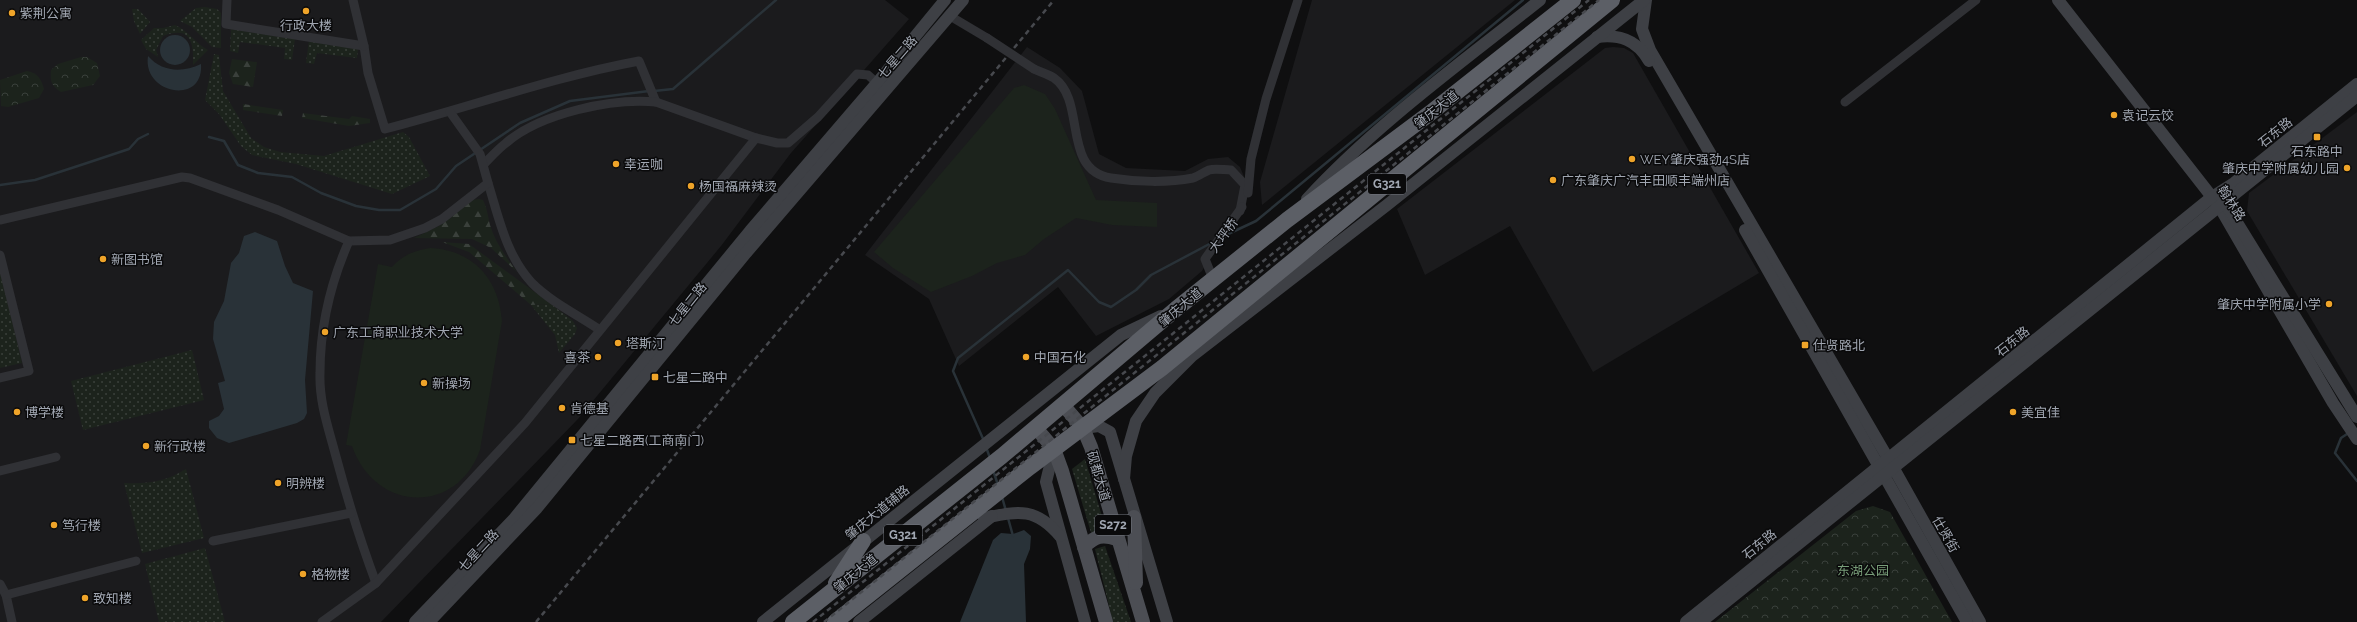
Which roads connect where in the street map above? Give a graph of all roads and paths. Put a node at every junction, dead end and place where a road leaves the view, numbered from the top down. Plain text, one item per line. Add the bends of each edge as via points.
1 (227, 0) edge
2 (353, 0) edge
3 (945, 0) edge
4 (964, 0) edge
5 (1298, 0) edge
6 (1540, 0) edge
7 (1572, 0) edge
8 (1612, 0) edge
9 (1645, 0) edge
10 (1976, 0) edge
11 (2058, 0) edge
12 (2066, 0) edge
13 (950, 16) junction
14 (1597, 37) junction
15 (364, 46) junction
16 (877, 83) junction
17 (2357, 84) edge
18 (2357, 96) edge
19 (656, 102) junction
20 (1845, 102) dead end
21 (450, 112) junction
22 (756, 138) junction
23 (484, 164) junction
24 (488, 183) junction
25 (2219, 199) junction
26 (1240, 212) junction
27 (0, 220) edge
28 (1287, 220) junction
29 (349, 242) junction
30 (742, 250) junction
31 (0, 256) edge
32 (1213, 279) junction
33 (1176, 309) junction
34 (1212, 327) junction
35 (600, 330) junction
36 (1192, 356) junction
37 (1162, 368) junction
38 (0, 378) edge
39 (1064, 406) junction
40 (2357, 417) edge
41 (1036, 428) junction
42 (1083, 428) junction
43 (2357, 439) edge
44 (1054, 449) junction
45 (56, 457) dead end
46 (1886, 467) junction
47 (0, 471) edge
48 (1124, 479) junction
49 (351, 513) junction
50 (992, 516) junction
51 (1134, 517) junction
52 (960, 522) junction
53 (1063, 539) junction
54 (1117, 539) junction
55 (213, 541) dead end
56 (863, 541) junction
57 (1084, 547) junction
58 (936, 560) junction
59 (136, 561) dead end
60 (376, 583) junction
61 (0, 584) edge
62 (829, 594) junction
63 (6, 595) junction
64 (1099, 597) junction
65 (1136, 599) junction
66 (12, 622) edge
67 (322, 622) edge
68 (415, 622) edge
69 (429, 622) edge
70 (763, 622) edge
71 (793, 622) edge
72 (835, 622) edge
73 (859, 622) edge
74 (1086, 622) edge
75 (1099, 622) edge
76 (1106, 622) edge
77 (1143, 622) edge
78 (1167, 622) edge
79 (1686, 622) edge
80 (1701, 622) edge
81 (1967, 622) edge
82 (1980, 622) edge

1 - 15 street via 226,24
2 - 15 street
3 - 16 street, 七星二路
4 - 13 street, 七星二路
5 - 26 street via 1266,99 1251,159 1250,190
6 - 28 street via 1338,166
7 - 28 highway, 肇庆大道 / G321 via 1430,114
8 - 34 highway, 肇庆大道 / G321
9 - 14 street
9 - 46 street via 1642,29 1650,50
10 - 20 street
11 - 25 street, 翰林路
12 - 25 street, 翰林路
13 - 26 street, bridge via 1034,69 1054,78 1065,91 1071,107 1079,150 1094,172 1109,178 1171,180 1194,178 1210,169 1231,170 1245,185
13 - 30 street, 七星二路
14 - 36 street via 1387,205
14 - 46 street via 1623,37 1638,45 1646,56
15 - 21 street via 368,73 385,130
16 - 22 street via 868,75 857,74 818,117 788,143
16 - 30 street, 七星二路
17 - 25 street, 石东路 via 2234,183
18 - 25 street, 石东路
19 - 21 street via 639,61 549,82
19 - 22 street
19 - 23 street via 639,100 589,106 566,113 539,123 506,142
21 - 23 street via 480,154
22 - 35 street
23 - 24 street
24 - 29 street via 442,219 419,231 390,240
24 - 35 street via 506,240 523,271 545,294
25 - 40 street, 翰林路
25 - 43 street, 翰林路 via 2333,403
25 - 46 street, 石东路
26 - 32 street, 大坪桥 via 1205,259
27 - 29 street via 182,177 278,210
28 - 32 highway, 肇庆大道 / G321
29 - 49 street via 335,273 327,302 320,374 323,411
30 - 68 street, 七星二路 via 513,520
30 - 69 street, 七星二路 via 537,508
31 - 38 street via 29,371
32 - 33 highway, 肇庆大道 / G321
33 - 39 highway, 肇庆大道 / G321
33 - 56 street, 肇庆大道辅路 via 1121,335
34 - 36 street
34 - 37 highway, 肇庆大道 / G321
35 - 60 street via 525,424
36 - 37 street
36 - 48 street via 1155,393 1136,421 1126,456
37 - 42 highway, 肇庆大道 / G321
39 - 41 highway, 肇庆大道 / G321
39 - 42 main road, 砚都大道 / S272
41 - 44 main road, S272
41 - 62 highway, 肇庆大道 / G321
42 - 44 highway, 肇庆大道 / G321
42 - 48 street via 1099,426 1110,432
42 - 54 main road, 砚都大道 / S272 via 1091,447
44 - 52 highway, 肇庆大道 / G321
44 - 53 street via 1046,482
44 - 57 main road, S272
45 - 47 street
46 - 79 street, 石东路
46 - 80 street, 石东路
46 - 81 street
46 - 82 street, 仕贤街
48 - 51 street
49 - 55 street
49 - 60 street
50 - 52 street
50 - 53 street via 1014,512 1034,515 1043,519
50 - 58 street
51 - 65 main road
51 - 78 street
52 - 58 street
52 - 72 highway, 肇庆大道 / G321
53 - 74 street
54 - 57 main road via 1105,535 1098,536
54 - 65 main road, 砚都大道 / S272
56 - 62 highway
56 - 70 street, 肇庆大道辅路
57 - 64 main road, S272
58 - 73 street
59 - 63 street
60 - 67 street
61 - 63 street
62 - 71 highway, 肇庆大道 / G321
63 - 66 street
64 - 75 main road
64 - 76 main road, S272
65 - 77 main road, 砚都大道 / S272

